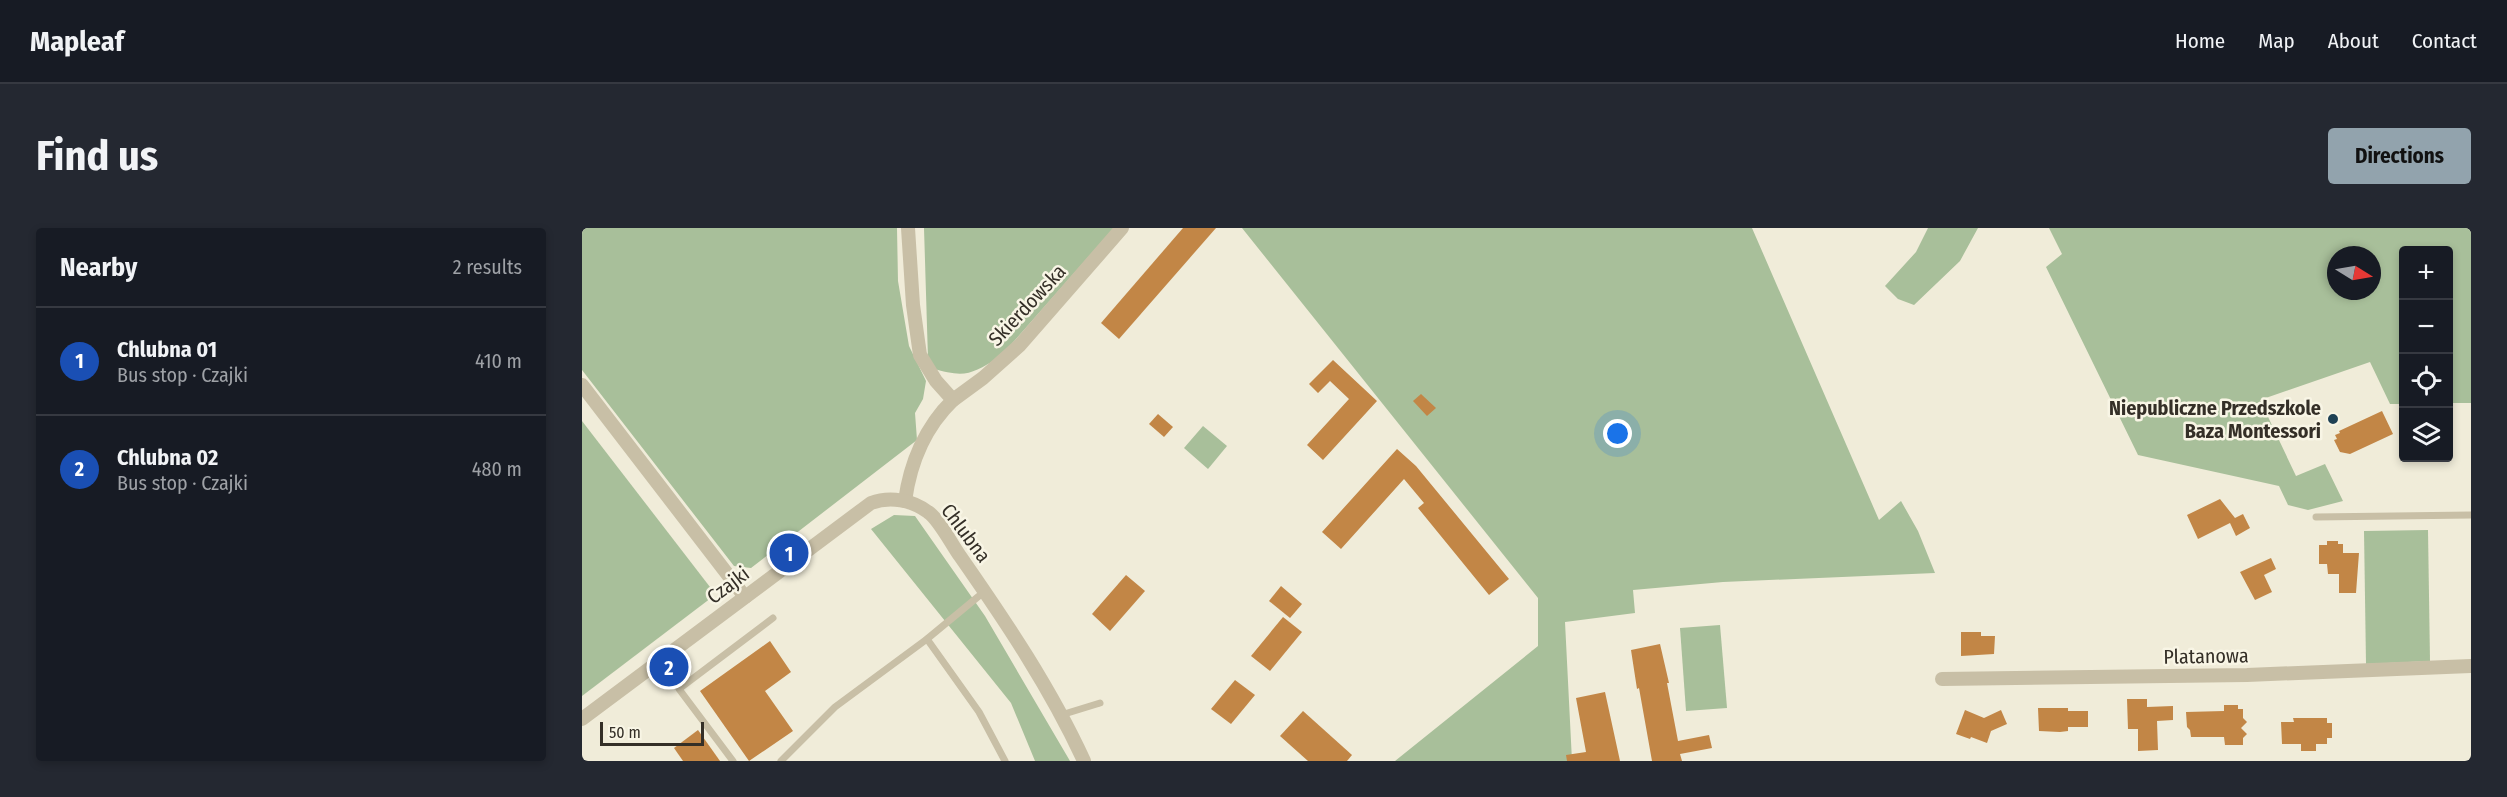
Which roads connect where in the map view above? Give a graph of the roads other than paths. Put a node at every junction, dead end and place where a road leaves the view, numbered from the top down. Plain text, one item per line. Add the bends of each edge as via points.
1 (908, 228) edge
2 (1122, 228) edge
3 (582, 385) edge
4 (953, 400) junction
5 (905, 501) junction
6 (2471, 514) edge
7 (2316, 517) dead end
8 (985, 591) junction
9 (745, 597) junction
10 (773, 618) dead end
11 (927, 639) junction
12 (2471, 666) edge
13 (1942, 679) dead end
14 (1100, 703) dead end
15 (1061, 715) junction
16 (582, 719) edge
17 (734, 761) edge
18 (781, 761) edge
19 (1005, 761) edge
20 (1084, 761) edge

1 - 4 street via 920,355
2 - 4 street, Skierdowska via 1020,345
3 - 9 street
4 - 5 street via 917,453
5 - 8 street, Chlubna via 931,514
5 - 9 street, Czajki via 871,503
6 - 7 lane
8 - 11 lane
8 - 15 street, Chlubna
9 - 16 street, Czajki
10 - 17 lane via 679,689
11 - 18 lane via 835,707
11 - 19 lane via 979,712
12 - 13 street, Platanowa via 2258,675
14 - 15 lane
15 - 20 street, Chlubna

